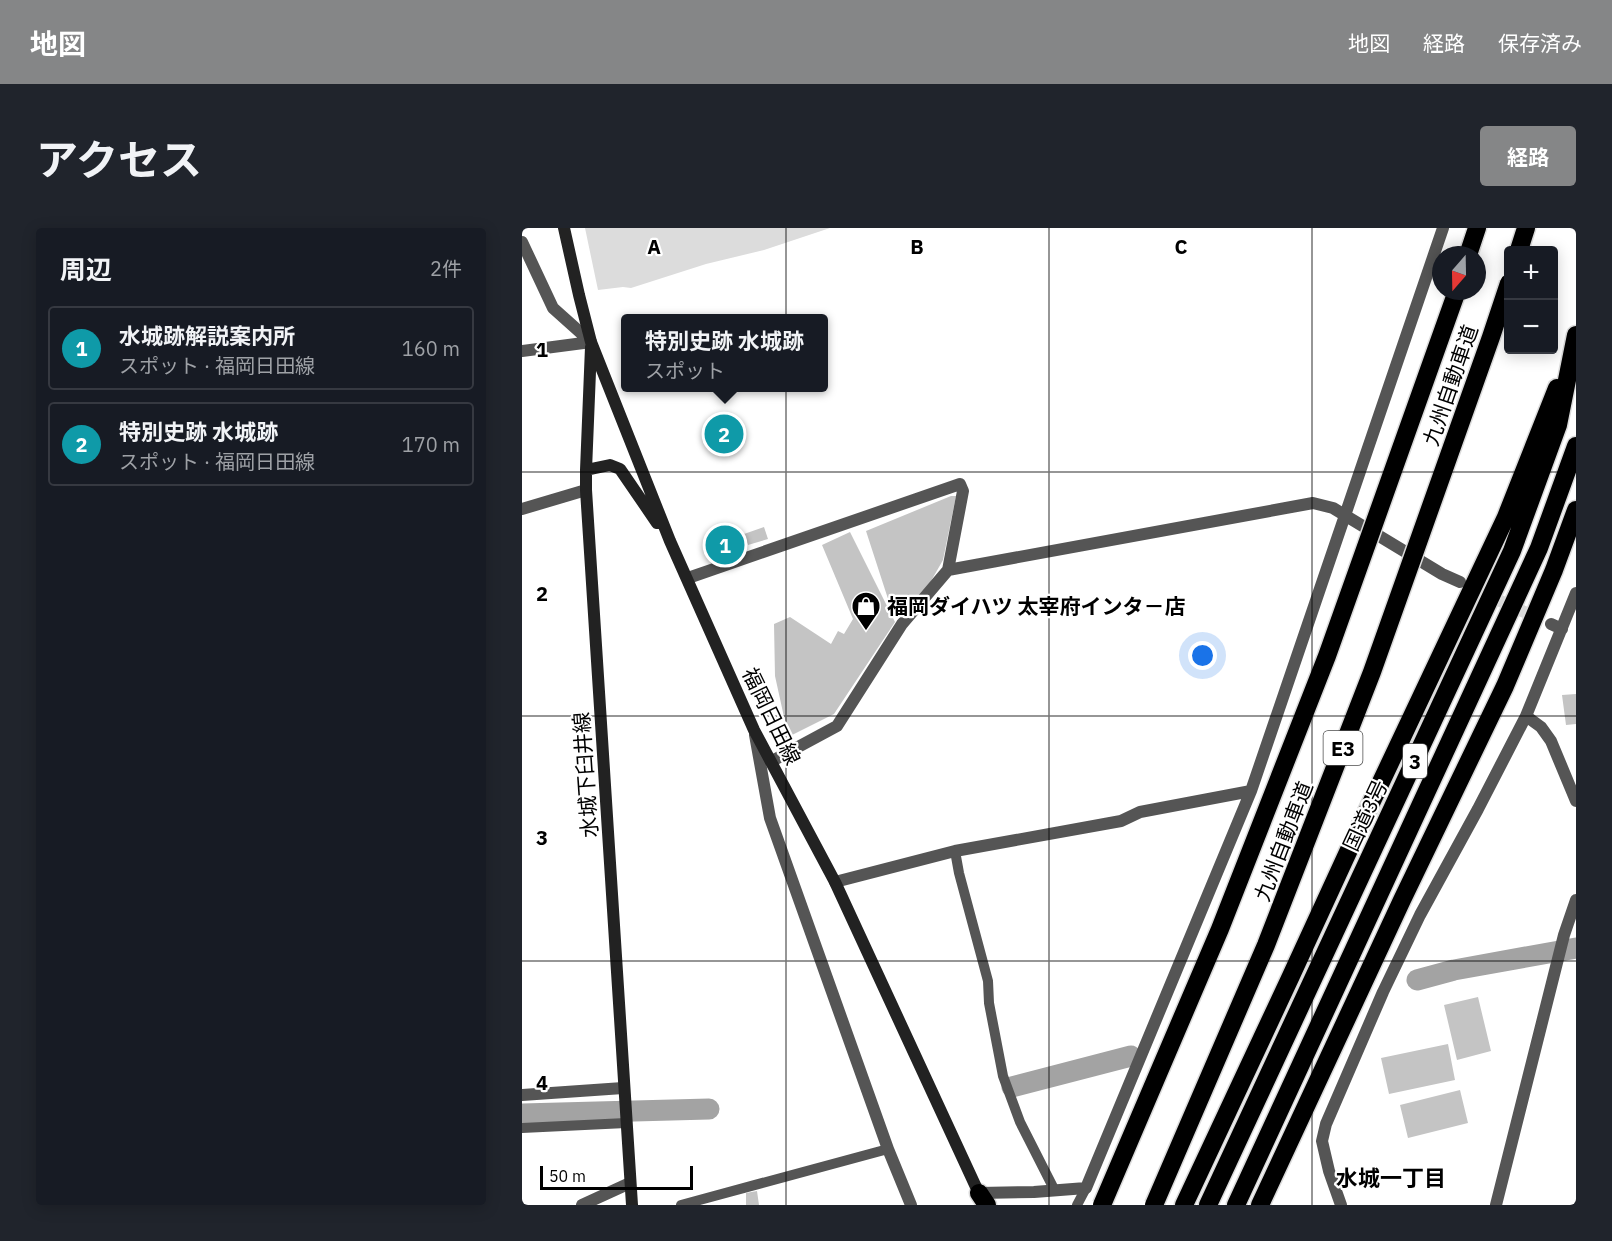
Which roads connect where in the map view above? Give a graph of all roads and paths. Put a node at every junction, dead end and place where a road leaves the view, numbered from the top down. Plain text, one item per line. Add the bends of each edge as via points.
1 (564, 228) edge
2 (1443, 228) edge
3 (1477, 228) edge
4 (1526, 228) edge
5 (522, 242) edge
6 (1471, 246) edge
7 (1520, 246) edge
8 (1504, 298) edge
9 (1453, 300) edge
10 (1575, 341) edge
11 (591, 342) junction
12 (522, 351) edge
13 (1576, 446) edge
14 (586, 470) junction
15 (586, 490) junction
16 (522, 509) edge
17 (1576, 510) edge
18 (1345, 515) junction
19 (670, 541) junction
20 (948, 570) junction
21 (688, 578) junction
22 (1460, 582) tunnel mouth
23 (1576, 593) edge
24 (1526, 716) junction
25 (754, 730) junction
26 (771, 760) junction
27 (1251, 791) junction
28 (1576, 801) edge
29 (955, 850) junction
30 (835, 882) junction
31 (1576, 900) edge
32 (624, 1094) junction
33 (522, 1095) edge
34 (626, 1120) junction
35 (522, 1128) edge
36 (888, 1149) junction
37 (630, 1183) junction
38 (1086, 1188) junction
39 (1054, 1189) junction
40 (983, 1201) edge
41 (582, 1205) edge
42 (632, 1205) edge
43 (681, 1205) edge
44 (911, 1205) edge
45 (1077, 1205) edge
46 (1101, 1205) edge
47 (1154, 1205) edge
48 (1184, 1205) edge
49 (1208, 1205) edge
50 (1236, 1205) edge
51 (1260, 1205) edge
52 (1341, 1205) edge
53 (1496, 1205) edge

1 - 11 main road, 福岡日田線
2 - 18 street
3 - 6 highway
4 - 7 highway
5 - 11 street via 552,308
8 - 47 highway, 九州自動車道 / E3, bridge via 1364,694 1266,945
9 - 46 highway, 九州自動車道 / E3, bridge via 1327,656 1220,929
10 - 48 highway via 1506,517
10 - 49 highway, 国道3号 / 3 via 1558,425 1512,551
11 - 12 street
11 - 14 main road, 水城下臼井線
11 - 19 main road, 福岡日田線
13 - 50 highway, 3 via 1539,548
14 - 15 main road, 水城下臼井線
14 - 19 main road via 610,465 620,469
15 - 16 street
15 - 32 main road, 水城下臼井線
17 - 51 highway, 3 via 1505,686
18 - 20 street via 1313,503
18 - 22 street
18 - 27 street
19 - 21 main road, 福岡日田線
20 - 21 street via 963,491 960,484
20 - 26 street via 902,624 837,726
21 - 25 main road, 福岡日田線
23 - 24 street via 1556,627
24 - 28 street via 1551,741
24 - 52 street via 1420,915 1326,1124 1322,1141
25 - 26 main road, 福岡日田線
25 - 36 street via 770,818
26 - 30 main road, 福岡日田線
27 - 29 street via 1140,812 1121,821
27 - 38 street
29 - 30 street
29 - 39 lane via 988,981 1002,1076
30 - 40 main road, 福岡日田線
31 - 53 street
32 - 33 street
32 - 34 main road, 水城下臼井線
34 - 35 lane
34 - 37 main road, 水城下臼井線
36 - 43 lane
36 - 44 street
37 - 41 street
37 - 42 main road, 水城下臼井線
38 - 39 street
38 - 45 lane
39 - 40 street

